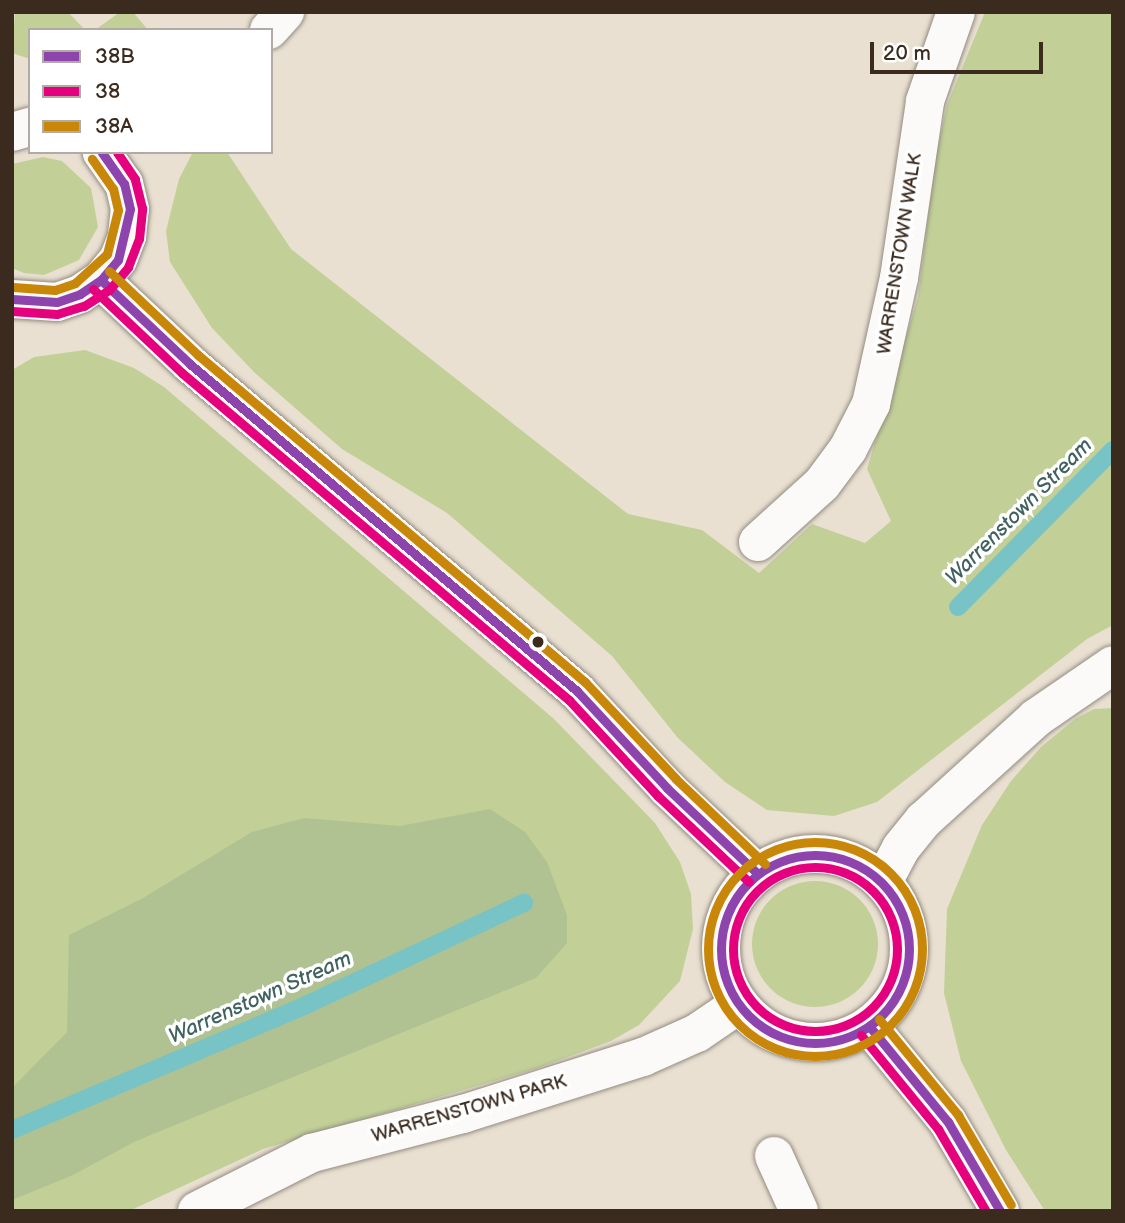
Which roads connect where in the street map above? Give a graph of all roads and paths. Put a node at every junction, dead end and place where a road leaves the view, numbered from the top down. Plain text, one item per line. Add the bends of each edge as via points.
1 (285, 12) edge
2 (956, 12) edge
3 (271, 28) edge
4 (112, 155) edge
5 (101, 280) junction
6 (12, 299) edge
7 (758, 542) dead end
8 (1113, 665) edge
9 (757, 873) junction
10 (883, 882) junction
11 (738, 1004) junction
12 (870, 1027) junction
13 (774, 1156) dead end
14 (197, 1211) edge
15 (799, 1211) edge
16 (1000, 1211) edge

1 - 3 street
2 - 7 street, WARRENSTOWN WALK via 925,101 899,278 871,404 848,449 822,484
4 - 5 street via 130,209 118,260
5 - 6 street via 57,302
5 - 9 street via 190,364 578,691 667,788
8 - 10 street via 1036,718 924,820 888,866
9 - 10 street via 780,860 822,855 861,865
9 - 11 street via 737,894 724,921 720,950 724,979
10 - 12 street via 902,909 910,941 908,963 893,1003
11 - 12 street via 759,1025 785,1039 843,1040
11 - 14 street, WARRENSTOWN PARK via 697,1033 643,1057 463,1114 312,1153
12 - 16 street via 948,1122
13 - 15 street

